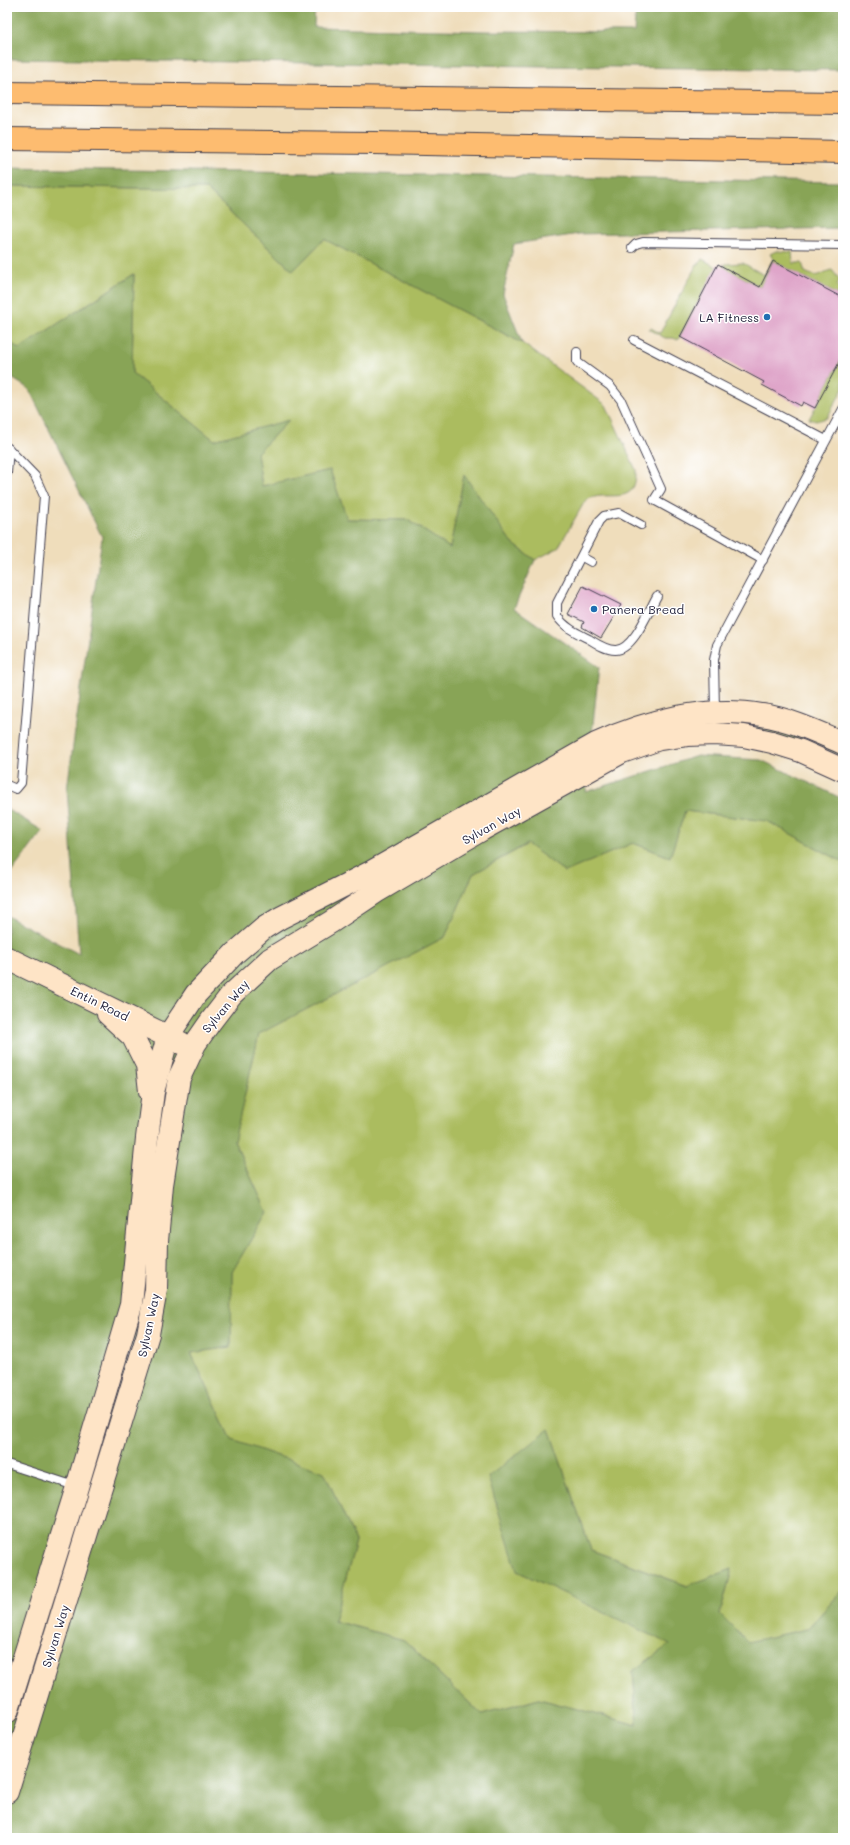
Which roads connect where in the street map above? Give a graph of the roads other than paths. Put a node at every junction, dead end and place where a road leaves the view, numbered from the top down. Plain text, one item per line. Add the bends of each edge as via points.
1 (7, 93) edge
2 (843, 103) edge
3 (7, 138) edge
4 (843, 152) edge
5 (843, 245) edge
6 (632, 248) dead end
7 (634, 340) dead end
8 (577, 352) dead end
9 (843, 410) edge
10 (826, 440) junction
11 (8, 448) edge
12 (7, 473) edge
13 (641, 524) dead end
14 (582, 557) junction
15 (763, 560) junction
16 (591, 562) dead end
17 (657, 596) dead end
18 (715, 723) junction
19 (843, 743) edge
20 (843, 770) edge
21 (7, 785) edge
22 (493, 813) junction
23 (7, 958) edge
24 (89, 998) junction
25 (168, 1036) junction
26 (193, 1050) junction
27 (151, 1107) junction
28 (7, 1464) edge
29 (88, 1491) junction
30 (7, 1712) edge
31 (7, 1792) edge

1 - 2 highway
3 - 4 highway
5 - 6 lane via 642,242
7 - 10 lane
8 - 15 lane via 577,362 610,386 621,400 661,489 654,500
9 - 10 lane
10 - 15 lane
11 - 12 lane
11 - 21 lane via 35,476 44,496 20,783 16,790
13 - 14 lane via 619,513 604,516
14 - 16 lane
14 - 17 lane via 557,604 557,616 565,626 605,648 614,650 625,647 633,640
15 - 18 lane via 717,645 714,660
18 - 19 street, Sylvan Way via 744,712 764,715 812,729
18 - 20 street, Sylvan Way via 744,736 801,750
18 - 22 street, Sylvan Way via 687,735 659,739 622,752
22 - 25 street, Sylvan Way via 370,872 264,928 200,989
22 - 26 street, Sylvan Way via 331,922 270,959 231,995 210,1020
23 - 24 street, Entin Road
24 - 25 street, Entin Road
24 - 27 street via 133,1037 147,1065
25 - 26 street, Entin Road
25 - 27 street, Sylvan Way
26 - 29 street, Sylvan Way via 179,1078 170,1126 158,1234 156,1290 148,1334
27 - 29 street, Sylvan Way via 131,1305
28 - 29 lane
29 - 30 street, Sylvan Way
29 - 31 street, Sylvan Way

